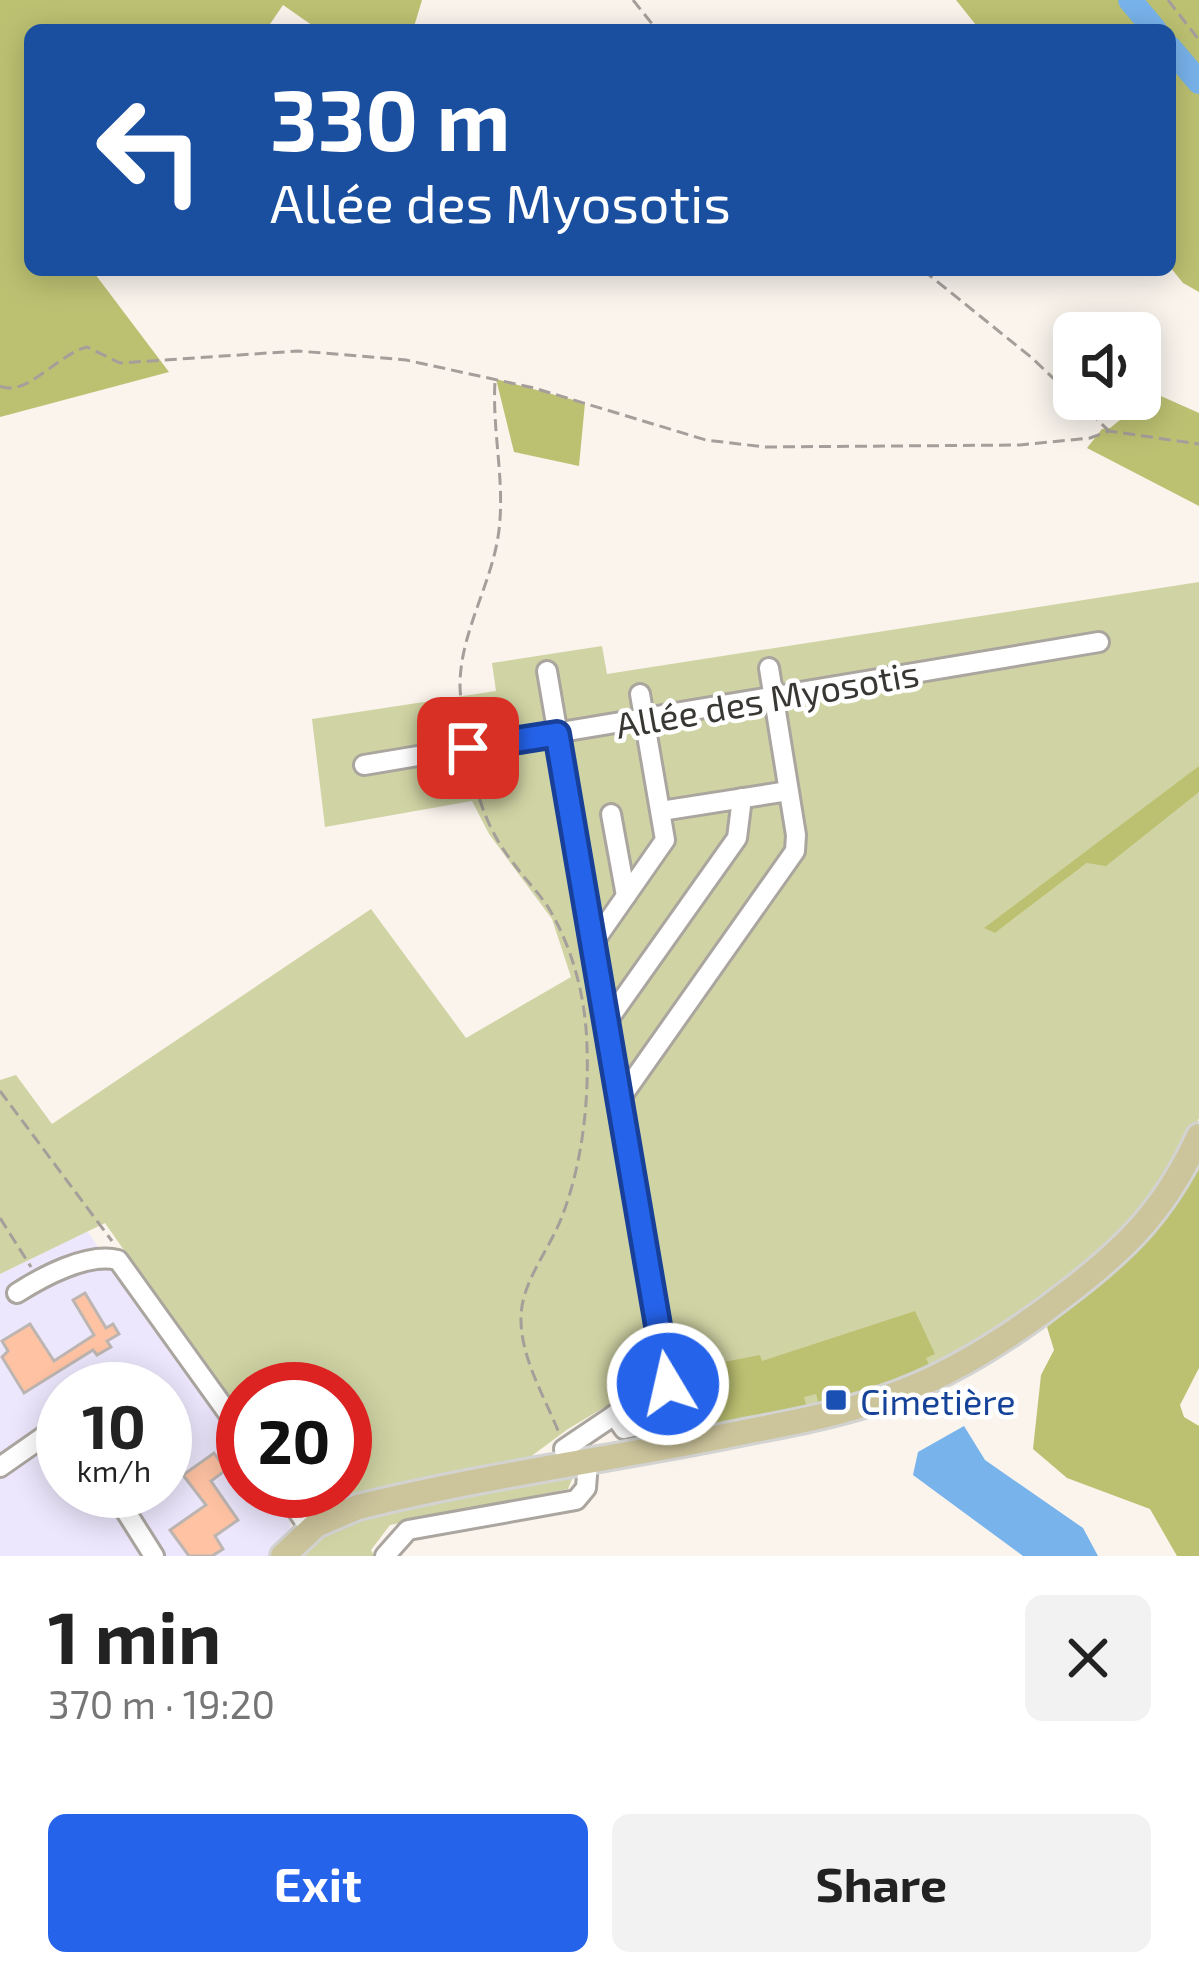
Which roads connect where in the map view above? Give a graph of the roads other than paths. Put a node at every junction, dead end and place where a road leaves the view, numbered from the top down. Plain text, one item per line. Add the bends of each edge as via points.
1 (1099, 641) dead end
2 (769, 668) dead end
3 (547, 671) dead end
4 (640, 694) dead end
5 (774, 696) junction
6 (644, 718) junction
7 (557, 734) junction
8 (364, 765) dead end
9 (788, 791) junction
10 (742, 798) junction
11 (661, 811) junction
12 (611, 814) dead end
13 (626, 896) junction
14 (591, 946) junction
15 (605, 1023) junction
16 (620, 1099) junction
17 (1199, 1136) edge
18 (17, 1293) dead end
19 (668, 1384) junction
20 (216, 1396) edge
21 (36, 1442) edge
22 (676, 1446) junction
23 (573, 1459) junction
24 (0, 1467) edge
25 (130, 1518) edge
26 (302, 1518) edge
27 (310, 1529) junction
28 (154, 1556) edge
29 (283, 1556) edge
30 (385, 1556) edge

1 - 5 street, Allée des Myosotis
2 - 5 street
3 - 7 street
4 - 6 street
5 - 6 street, Allée des Myosotis
5 - 9 street
6 - 7 street, Allée des Myosotis
6 - 11 street
7 - 8 street, Allée des Myosotis
7 - 14 street
9 - 10 street
9 - 16 street via 795,851
10 - 11 street
10 - 15 street via 737,838
11 - 13 street via 665,840
12 - 13 street
13 - 14 street
14 - 15 street
15 - 16 street
16 - 19 street
17 - 22 main road via 1164,1202 1130,1243 966,1362 872,1402
18 - 20 street via 39,1279 118,1260
19 - 22 street
19 - 23 street via 643,1396 652,1416 643,1425 624,1429 614,1415
21 - 24 street
22 - 23 main road
23 - 27 main road via 382,1502
23 - 30 street via 586,1488 576,1500 408,1530
25 - 28 street
26 - 27 street
27 - 29 main road

